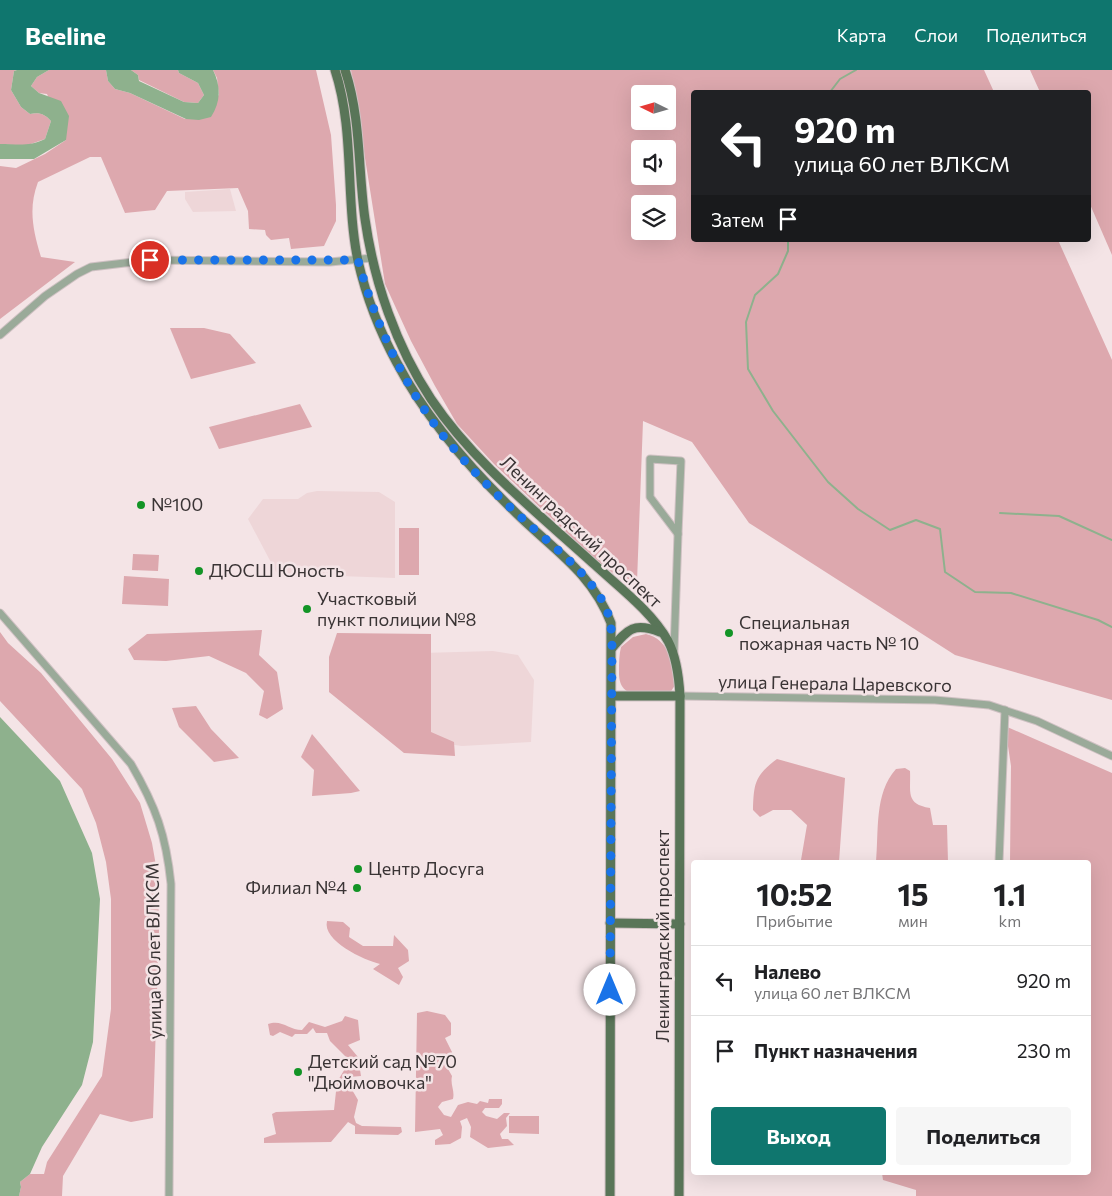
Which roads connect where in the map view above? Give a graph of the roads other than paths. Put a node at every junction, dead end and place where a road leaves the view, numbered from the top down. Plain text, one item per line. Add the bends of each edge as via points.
1 (335, 70) edge
2 (345, 70) edge
3 (372, 258) junction
4 (358, 260) junction
5 (0, 335) edge
6 (678, 534) junction
7 (0, 613) edge
8 (662, 633) junction
9 (612, 648) junction
10 (673, 654) junction
11 (612, 696) junction
12 (680, 696) junction
13 (1005, 710) junction
14 (1112, 756) edge
15 (999, 860) edge
16 (610, 924) junction
17 (680, 924) junction
18 (169, 1196) edge
19 (610, 1196) edge
20 (679, 1196) edge

1 - 4 main road, Ленинградский проспект via 343,101
2 - 3 main road, Ленинградский проспект via 356,123
3 - 4 street
3 - 8 main road, Ленинградский проспект via 398,334 428,393 457,433 516,493 640,606
4 - 5 street via 150,260 91,267 45,296
4 - 9 main road, Ленинградский проспект via 380,327 417,398 478,474 583,576 603,601 611,623
6 - 6 street via 682,461 650,460 650,497
6 - 10 street
7 - 18 street, улица 60 лет ВЛКСМ via 131,764 161,825 171,884
8 - 9 main road via 643,626 634,628
8 - 10 main road, Ленинградский проспект
9 - 11 main road, Ленинградский проспект
10 - 12 main road, Ленинградский проспект
11 - 12 main road
11 - 16 main road, Ленинградский проспект
12 - 13 street, улица Генерала Царевского via 935,700 989,705
12 - 17 main road, Ленинградский проспект
13 - 14 street, улица Генерала Царевского via 1037,721
13 - 15 street
16 - 17 main road
16 - 19 main road, Ленинградский проспект
17 - 20 main road, Ленинградский проспект

